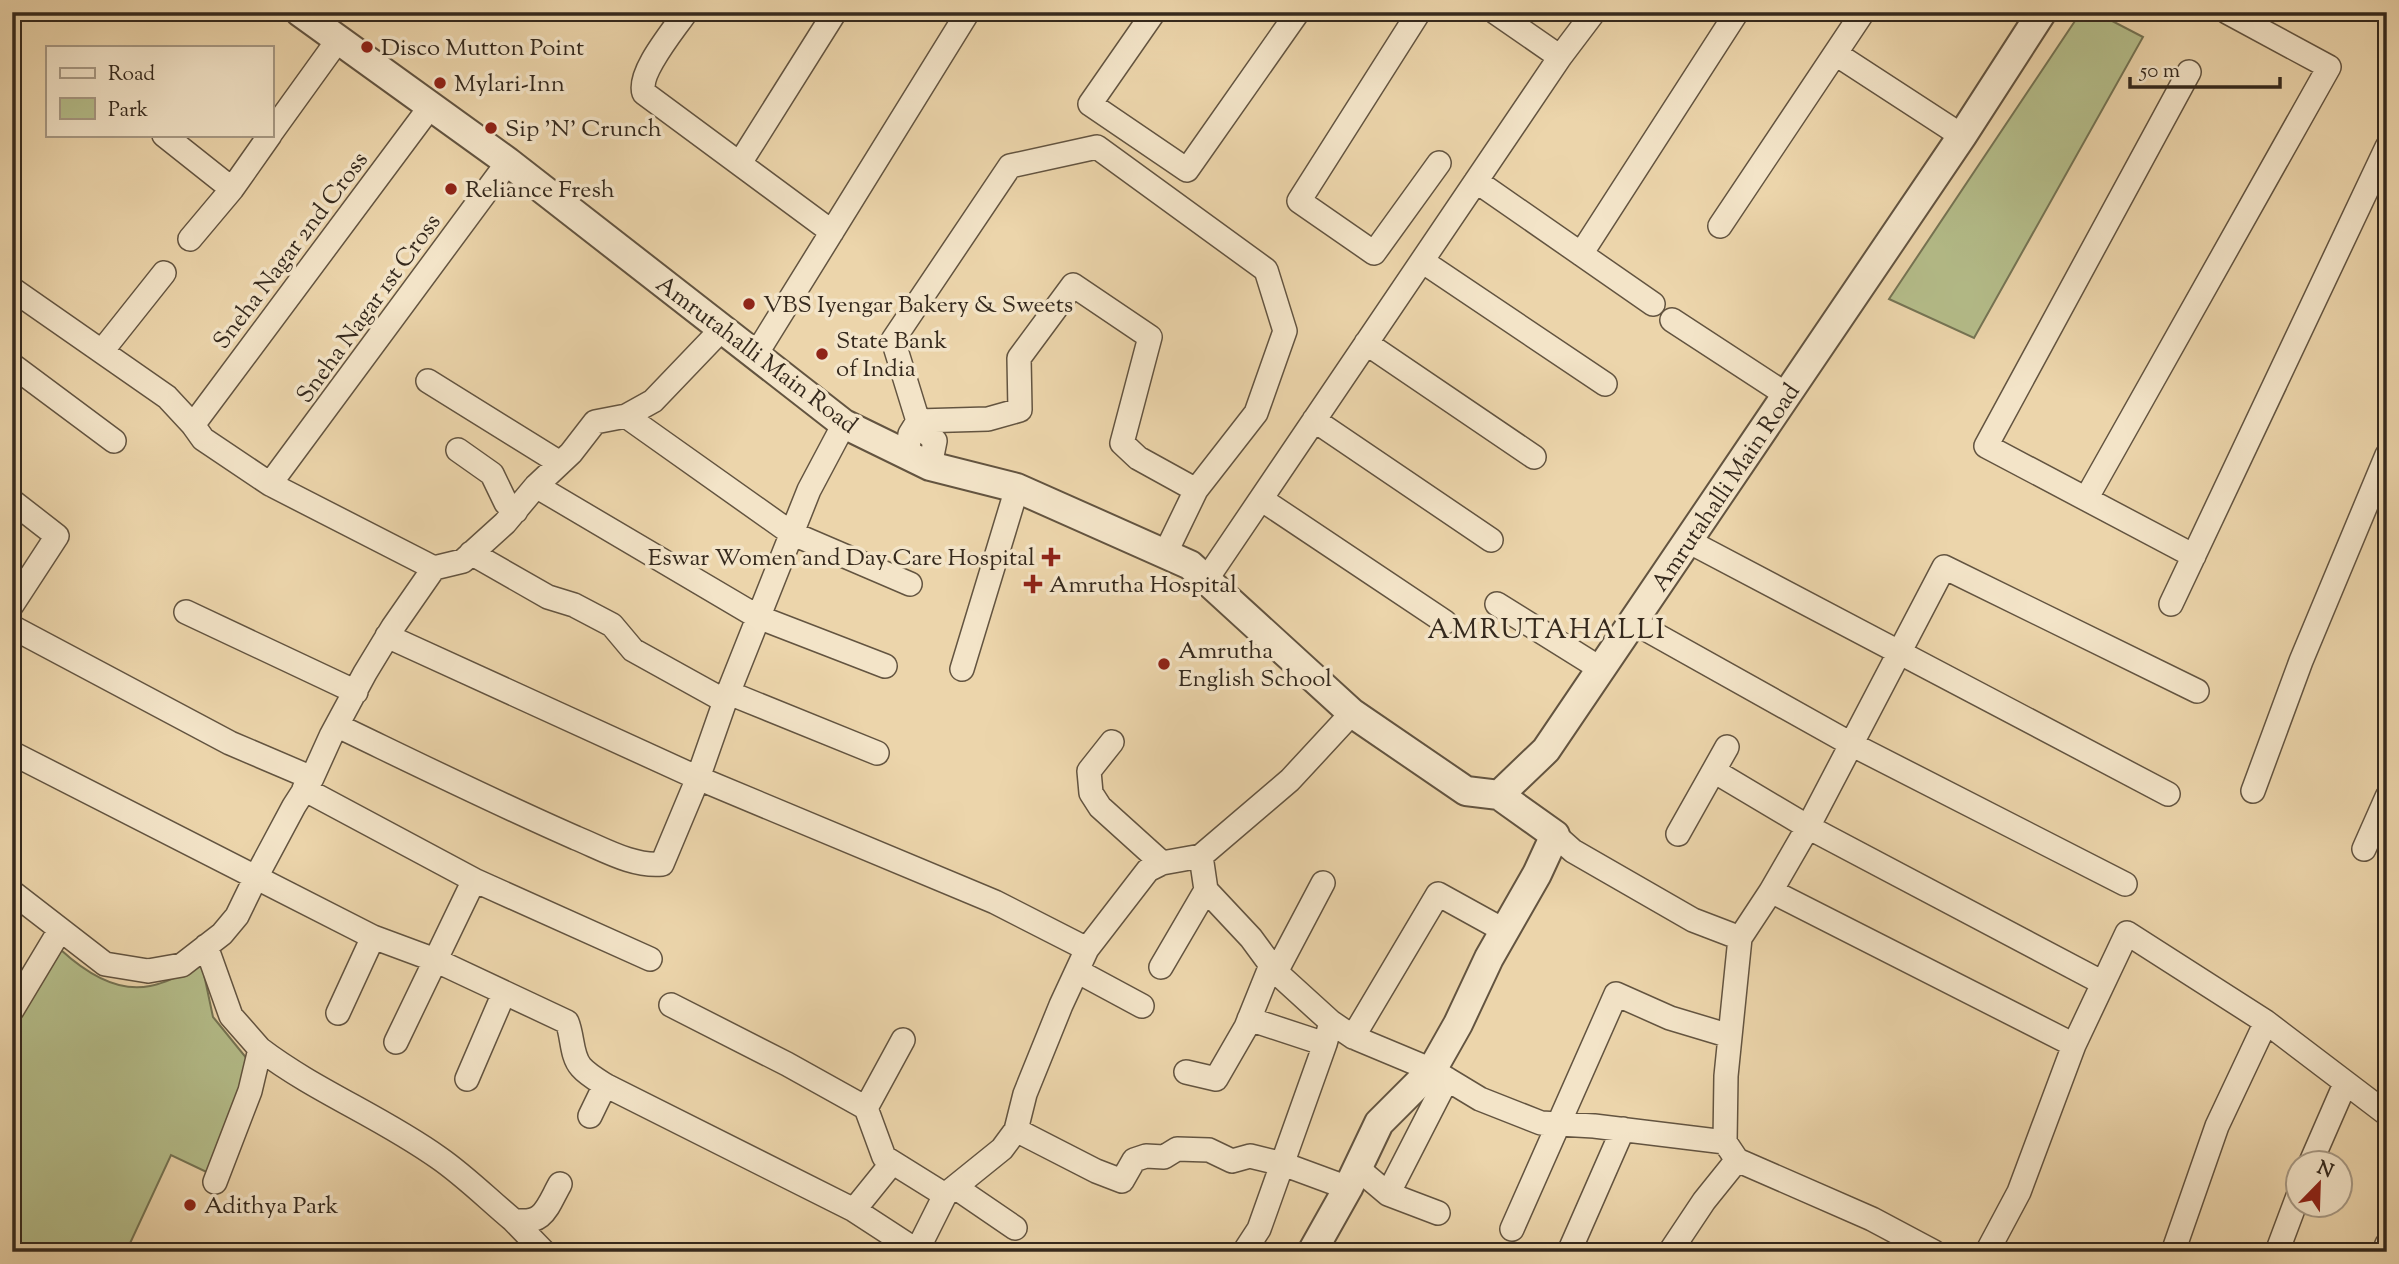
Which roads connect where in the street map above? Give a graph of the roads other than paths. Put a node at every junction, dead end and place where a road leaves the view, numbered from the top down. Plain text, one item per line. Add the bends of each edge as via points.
1 (300, 12) edge
2 (686, 12) edge
3 (835, 12) edge
4 (968, 12) edge
5 (1154, 12) edge
6 (1298, 12) edge
7 (1419, 12) edge
8 (1495, 12) edge
9 (1594, 12) edge
10 (1737, 12) edge
11 (1863, 12) edge
12 (2042, 12) edge
13 (2227, 12) edge
14 (338, 40) junction
15 (1836, 54) junction
16 (1560, 57) junction
17 (2189, 72) dead end
18 (430, 107) junction
19 (273, 130) edge
20 (165, 136) edge
21 (269, 136) edge
22 (1962, 136) junction
23 (2387, 147) edge
24 (508, 162) junction
25 (740, 163) junction
26 (1438, 163) dead end
27 (1476, 181) junction
28 (232, 189) junction
29 (1720, 226) dead end
30 (832, 232) junction
31 (190, 239) dead end
32 (1581, 254) junction
33 (1422, 261) junction
34 (164, 273) dead end
35 (12, 289) edge
36 (1653, 304) dead end
37 (1671, 320) dead end
38 (721, 330) junction
39 (1367, 342) junction
40 (102, 351) junction
41 (755, 356) junction
42 (12, 365) edge
43 (428, 381) dead end
44 (1605, 383) dead end
45 (1787, 395) junction
46 (626, 416) junction
47 (1314, 420) junction
48 (918, 422) junction
49 (844, 424) junction
50 (193, 425) junction
51 (114, 441) dead end
52 (458, 450) dead end
53 (2387, 455) edge
54 (1534, 457) dead end
55 (918, 461) junction
56 (560, 463) junction
57 (270, 484) junction
58 (536, 486) junction
59 (1017, 488) junction
60 (1196, 490) junction
61 (1261, 499) junction
62 (2086, 499) junction
63 (12, 501) edge
64 (516, 511) junction
65 (791, 533) junction
66 (1491, 540) dead end
67 (1688, 541) junction
68 (471, 553) junction
69 (1165, 554) junction
70 (2194, 556) junction
71 (434, 568) junction
72 (1206, 580) junction
73 (909, 584) dead end
74 (1497, 604) dead end
75 (2171, 604) dead end
76 (12, 605) edge
77 (186, 612) dead end
78 (758, 617) junction
79 (1445, 622) dead end
80 (1633, 622) junction
81 (12, 627) edge
82 (387, 636) junction
83 (1900, 652) junction
84 (886, 666) dead end
85 (962, 669) dead end
86 (1601, 669) junction
87 (2197, 691) dead end
88 (356, 692) junction
89 (727, 697) junction
90 (1352, 713) junction
91 (338, 726) junction
92 (1112, 742) dead end
93 (1851, 744) junction
94 (1727, 747) dead end
95 (12, 753) edge
96 (877, 753) dead end
97 (1714, 771) junction
98 (698, 778) junction
99 (308, 784) junction
100 (2253, 791) dead end
101 (1499, 794) junction
102 (2168, 794) dead end
103 (2384, 811) edge
104 (1808, 827) junction
105 (1678, 834) dead end
106 (1555, 835) junction
107 (2364, 849) dead end
108 (1201, 856) junction
109 (1163, 863) junction
110 (256, 877) junction
111 (474, 880) junction
112 (1323, 883) dead end
113 (2125, 884) dead end
114 (1206, 890) junction
115 (1771, 891) junction
116 (12, 892) edge
117 (60, 930) junction
118 (1505, 931) junction
119 (373, 937) junction
120 (1740, 938) junction
121 (205, 946) junction
122 (1087, 949) junction
123 (650, 959) dead end
124 (435, 960) junction
125 (1161, 967) dead end
126 (1274, 968) junction
127 (1077, 971) junction
128 (2103, 983) junction
129 (505, 993) junction
130 (671, 1005) dead end
131 (1142, 1006) dead end
132 (12, 1010) edge
133 (338, 1013) dead end
134 (1249, 1018) junction
135 (2266, 1022) junction
136 (1328, 1033) junction
137 (1353, 1037) junction
138 (1730, 1037) junction
139 (903, 1040) dead end
140 (396, 1042) dead end
141 (2074, 1045) junction
142 (260, 1049) junction
143 (1186, 1072) dead end
144 (1439, 1075) junction
145 (467, 1079) dead end
146 (2345, 1084) junction
147 (605, 1085) junction
148 (866, 1108) junction
149 (2387, 1114) edge
150 (590, 1116) dead end
151 (1558, 1124) junction
152 (1623, 1129) junction
153 (1016, 1130) junction
154 (2318, 1148) edge
155 (1731, 1151) junction
156 (892, 1163) junction
157 (1283, 1164) junction
158 (1352, 1177) junction
159 (215, 1182) dead end
160 (560, 1184) dead end
161 (950, 1191) junction
162 (1388, 1194) junction
163 (854, 1210) junction
164 (1438, 1213) dead end
165 (2290, 1218) edge
166 (513, 1220) junction
167 (1015, 1228) dead end
168 (1512, 1229) dead end
169 (1893, 1243) edge
170 (2387, 1244) edge
171 (1318, 1250) edge
172 (544, 1252) edge
173 (917, 1252) edge
174 (1244, 1252) edge
175 (1569, 1252) edge
176 (1670, 1252) edge
177 (1934, 1252) edge
178 (1987, 1252) edge
179 (2173, 1252) edge
180 (2277, 1252) edge
181 (2384, 1252) edge

1 - 14 street, Amrutahalli Main Road
2 - 25 street via 645,74 644,93
3 - 25 street
4 - 30 street
5 - 6 street via 1090,104 1187,170
7 - 26 street via 1299,201 1374,253
8 - 16 street
9 - 16 street
10 - 32 street
11 - 15 street
12 - 22 street, Amrutahalli Main Road
13 - 62 street via 2329,67
14 - 18 street, Amrutahalli Main Road
14 - 19 street
15 - 22 street
15 - 29 street
16 - 27 street
17 - 62 street via 1986,446
18 - 24 street, Amrutahalli Main Road
18 - 50 street, Sneha Nagar 2nd Cross
20 - 28 street
21 - 28 street
22 - 45 street, Amrutahalli Main Road
23 - 70 street
24 - 38 street, Amrutahalli Main Road
24 - 57 street, Sneha Nagar 1st Cross
25 - 30 street
27 - 32 street
27 - 33 street
28 - 31 street
30 - 41 street
32 - 36 street
33 - 39 street
33 - 44 street
34 - 40 street
35 - 40 street
37 - 45 street
38 - 41 street, Amrutahalli Main Road
38 - 46 street via 653,401
39 - 47 street
39 - 54 street
40 - 50 street via 167,397
41 - 49 street, Amrutahalli Main Road
42 - 51 street
43 - 56 street
45 - 67 street, Amrutahalli Main Road
46 - 56 street via 595,422
46 - 65 street
47 - 61 street
47 - 66 street
48 - 55 street via 910,433
48 - 60 street via 988,419 1020,410 1019,358 1073,285 1150,337 1122,443 1138,458
48 - 60 street via 893,340 1010,166 1097,147 1266,270 1285,331 1256,413
49 - 55 street, Amrutahalli Main Road
49 - 65 street
50 - 57 street via 203,439
52 - 64 street via 492,474 506,503
53 - 100 street via 2301,661
55 - 59 street, Amrutahalli Main Road
56 - 58 street
57 - 71 street
58 - 64 street
58 - 78 street
59 - 69 street, Amrutahalli Main Road
59 - 85 street
60 - 69 street
61 - 72 street
61 - 79 street
62 - 70 street
63 - 76 street via 57,536
64 - 68 street
65 - 73 street
65 - 78 street
67 - 80 street, Amrutahalli Main Road
67 - 83 street
68 - 71 street via 463,561
68 - 89 street via 548,597 612,625 633,650
69 - 72 street, Amrutahalli Main Road via 1190,565
70 - 75 street
71 - 82 street
72 - 90 street, Amrutahalli Main Road
74 - 86 street
77 - 88 street
78 - 84 street
78 - 89 street
80 - 86 street, Amrutahalli Main Road
80 - 93 street
81 - 99 street
82 - 88 street
82 - 98 street
83 - 87 street via 1944,567
83 - 93 street
83 - 102 street
86 - 101 street, Amrutahalli Main Road via 1546,750
88 - 91 street
89 - 96 street
89 - 98 street
90 - 101 street, Amrutahalli Main Road via 1466,791
90 - 108 street via 1290,780
91 - 98 street via 545,824 648,865 662,864
91 - 99 street
92 - 109 street via 1089,771 1091,793 1100,807
93 - 104 street
93 - 113 street
94 - 97 street
95 - 110 street
97 - 104 street
97 - 105 street
98 - 122 street via 995,902
99 - 110 street
99 - 111 street
101 - 106 street
103 - 107 street
104 - 115 street
104 - 128 street
106 - 118 street
106 - 120 street via 1573,852 1693,920
108 - 109 street
108 - 114 street
109 - 122 street via 1148,870
110 - 119 street
110 - 121 street via 237,916
111 - 123 street
111 - 124 street
112 - 126 street
114 - 125 street
114 - 126 street
115 - 120 street
115 - 141 street
116 - 117 street
117 - 121 street via 105,964 148,971 182,965
117 - 132 street
118 - 137 street via 1438,894
118 - 144 street via 1458,1024
119 - 124 street
119 - 133 street
120 - 138 street
121 - 142 street via 231,1016
122 - 127 street
124 - 129 street
124 - 140 street
126 - 134 street
126 - 136 street
127 - 131 street
127 - 153 street via 1025,1094
128 - 135 street via 2127,933
128 - 141 street
129 - 145 street
129 - 147 street via 567,1022 580,1066
130 - 148 street
134 - 136 street
134 - 143 street via 1216,1079
135 - 146 street
135 - 179 street via 2217,1125
136 - 137 street
136 - 157 street
137 - 144 street
138 - 151 street via 1616,994
138 - 155 street via 1726,1076
139 - 148 street
141 - 178 street via 2019,1192
142 - 159 street via 250,1091
142 - 166 street via 290,1072 440,1158
144 - 151 street via 1480,1099 1541,1123
144 - 158 street via 1378,1123
144 - 162 street
146 - 149 street
146 - 154 street
147 - 150 street
147 - 163 street
148 - 156 street via 884,1157
151 - 152 street
151 - 168 street
152 - 155 street
152 - 175 street
153 - 157 street via 1122,1181 1134,1160 1164,1157 1177,1149 1209,1150 1232,1161 1250,1156
153 - 161 street via 1002,1149
155 - 169 street via 1872,1219
155 - 176 street
156 - 161 street
156 - 163 street
157 - 158 street
157 - 174 street via 1259,1229
158 - 162 street
158 - 171 street
160 - 166 street via 540,1218 528,1223
161 - 167 street
161 - 173 street
162 - 164 street
163 - 173 street
165 - 180 street
166 - 172 street
169 - 177 street
170 - 181 street

